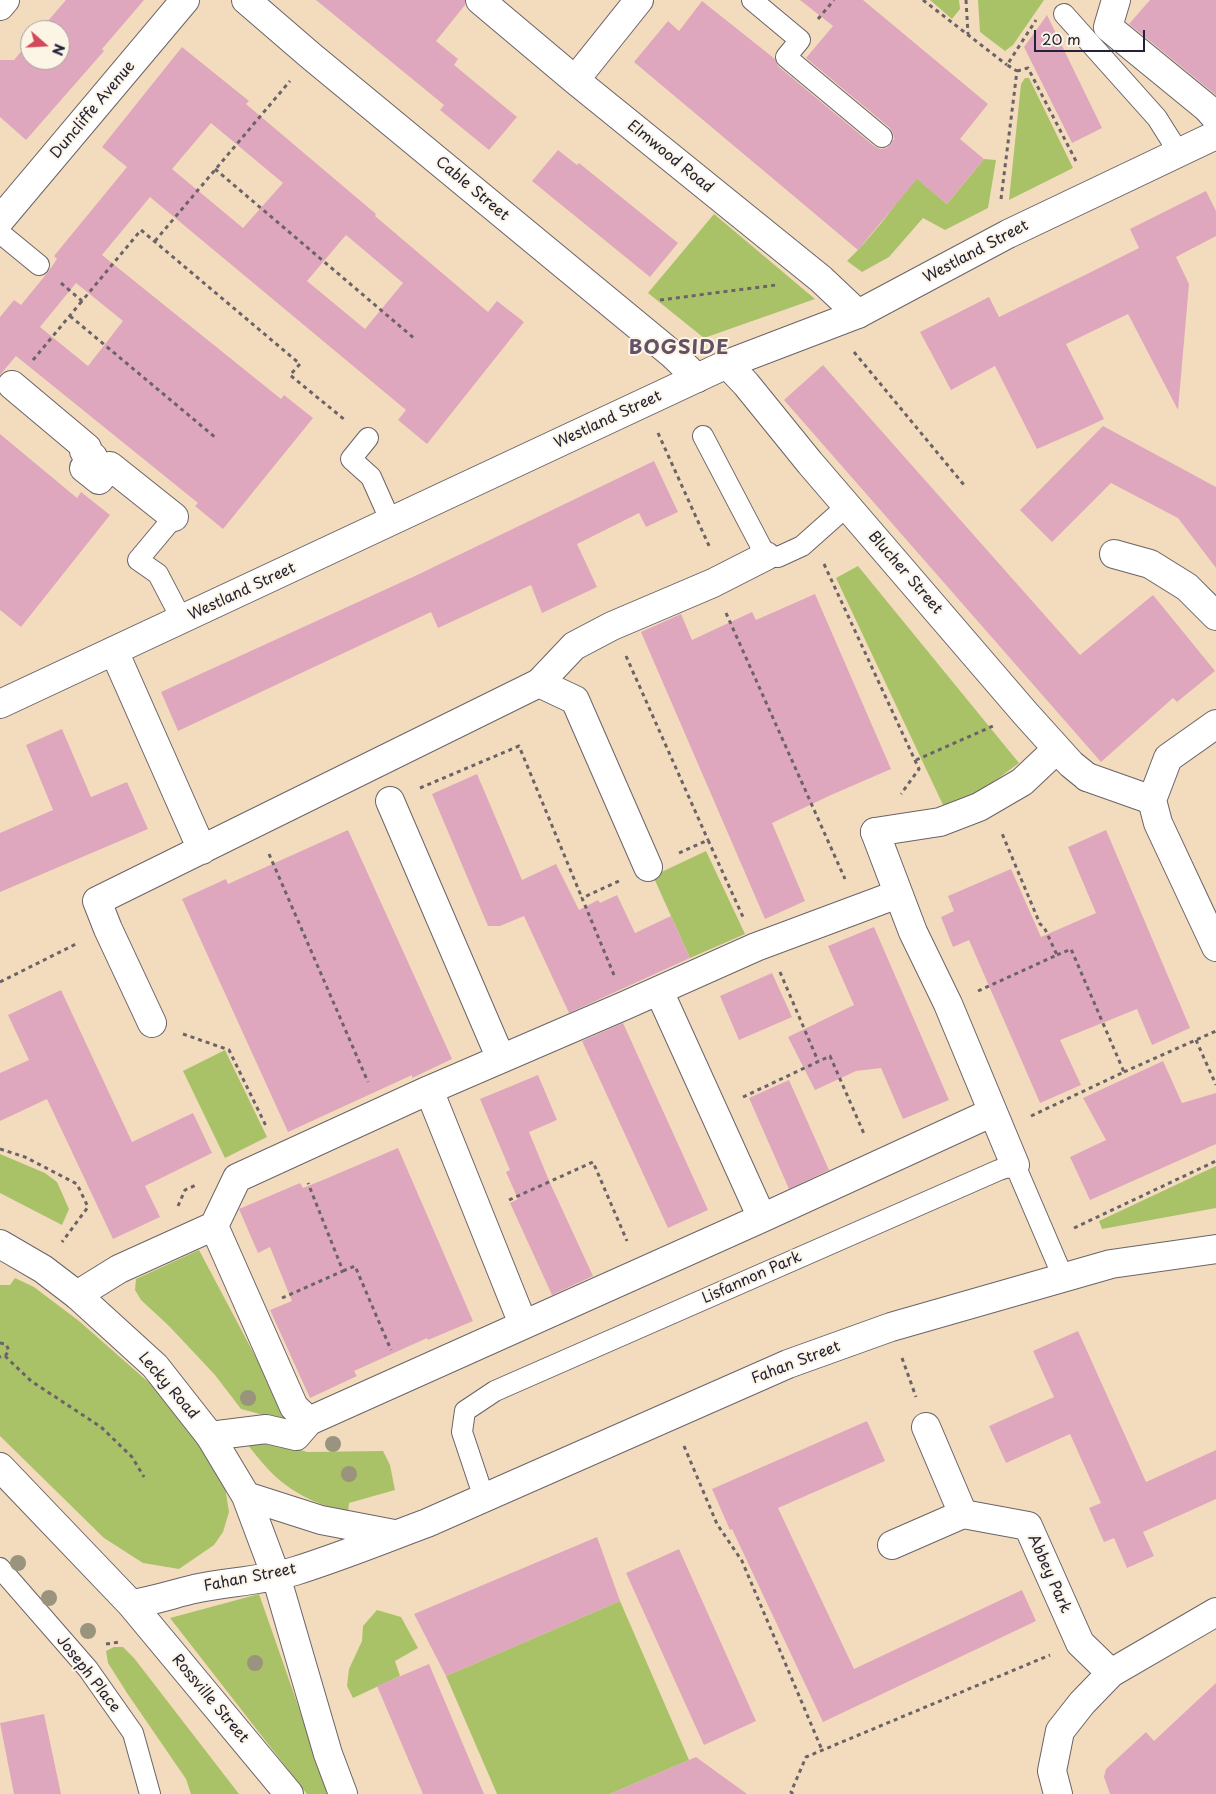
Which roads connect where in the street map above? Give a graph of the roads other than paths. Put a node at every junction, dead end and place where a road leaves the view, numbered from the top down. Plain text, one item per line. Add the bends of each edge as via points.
1 (5, 0) edge
2 (185, 0) edge
3 (246, 0) edge
4 (480, 0) edge
5 (639, 0) edge
6 (752, 0) edge
7 (1116, 0) edge
8 (0, 6) edge
9 (1064, 14) dead end
10 (575, 80) junction
11 (1216, 118) edge
12 (1216, 135) edge
13 (882, 137) dead end
14 (1180, 152) junction
15 (0, 220) edge
16 (0, 233) edge
17 (39, 265) road end
18 (858, 314) junction
19 (727, 364) junction
20 (697, 378) junction
21 (12, 385) road end
22 (703, 436) dead end
23 (368, 438) road end
24 (847, 506) junction
25 (174, 517) joint
26 (391, 522) junction
27 (1114, 554) dead end
28 (766, 556) junction
29 (1216, 616) edge
30 (182, 620) junction
31 (114, 651) junction
32 (539, 683) junction
33 (0, 704) edge
34 (1216, 724) edge
35 (1057, 749) junction
36 (1152, 800) junction
37 (390, 801) road end
38 (202, 850) junction
39 (648, 867) road end
40 (898, 894) junction
41 (1216, 947) edge
42 (659, 991) junction
43 (152, 1023) road end
44 (500, 1059) junction
45 (429, 1090) junction
46 (997, 1121) junction
47 (1014, 1165) junction
48 (762, 1218) junction
49 (214, 1226) junction
50 (0, 1244) edge
51 (1216, 1249) edge
52 (1063, 1277) junction
53 (77, 1295) junction
54 (523, 1324) junction
55 (309, 1421) junction
56 (926, 1427) road end
57 (210, 1436) junction
58 (0, 1467) edge
59 (246, 1496) junction
60 (484, 1498) junction
61 (963, 1514) junction
62 (396, 1534) junction
63 (892, 1545) dead end
64 (0, 1568) edge
65 (276, 1576) junction
66 (131, 1604) junction
67 (1216, 1612) edge
68 (1111, 1673) junction
69 (150, 1794) edge
70 (289, 1794) edge
71 (343, 1794) edge
72 (1058, 1794) edge

1 - 8 street
2 - 15 street, Duncliffe Avenue
3 - 20 street, Cable Street
4 - 10 street, Elmwood Road
5 - 10 street
6 - 13 lane via 800,40 786,57
7 - 11 street via 1108,27
9 - 14 lane via 1157,118
10 - 18 street, Elmwood Road via 821,279
12 - 14 street, Westland Street
14 - 18 street, Westland Street via 1008,234
16 - 17 lane
18 - 19 street, Westland Street
19 - 20 street, Westland Street
19 - 24 street, Blucher Street
20 - 26 street, Westland Street
21 - 25 street via 87,448 84,450 93,457 84,468 99,480 110,466
22 - 28 lane
23 - 26 lane via 351,459 371,477
24 - 28 lane via 802,546 778,557
24 - 35 street, Blucher Street
25 - 30 lane via 138,560 158,574
26 - 30 street, Westland Street
27 - 29 street via 1150,564 1187,587
28 - 32 street via 574,646
30 - 31 street, Westland Street
31 - 33 street, Westland Street
31 - 38 street
32 - 38 street
32 - 39 street via 575,700
34 - 36 street via 1168,758
35 - 36 street, Blucher Street via 1088,777
35 - 40 street via 1022,782 979,807 940,822 875,832
36 - 41 street via 1158,823
37 - 44 street
38 - 43 street via 97,901
40 - 42 street via 762,945
40 - 46 street
42 - 44 street
42 - 48 street
44 - 45 street
45 - 49 street via 237,1178
45 - 54 street
46 - 47 street
46 - 48 street via 878,1164
47 - 52 lane
47 - 60 lane, Lisfannon Park via 495,1391 465,1411 462,1432
48 - 54 street
49 - 53 street via 119,1269
49 - 55 street via 294,1407
50 - 53 street, Lecky Road via 43,1269
51 - 52 street, Fahan Street via 1111,1264
52 - 60 street, Fahan Street via 891,1327 788,1364
53 - 57 street, Lecky Road via 155,1366
54 - 55 street
55 - 57 street via 296,1436 266,1429
56 - 61 street
57 - 59 street, Lecky Road
58 - 66 street
59 - 62 street via 322,1520
59 - 65 street, Lecky Road
60 - 62 street, Fahan Street
61 - 63 street
61 - 68 street, Abbey Park via 1028,1526 1080,1643
62 - 65 street, Fahan Street
64 - 69 lane, Joseph Place via 88,1669 133,1733
65 - 66 street, Fahan Street via 194,1589
65 - 71 street via 328,1754
66 - 70 street, Rossville Street
67 - 68 street
68 - 72 street via 1060,1731 1052,1771

